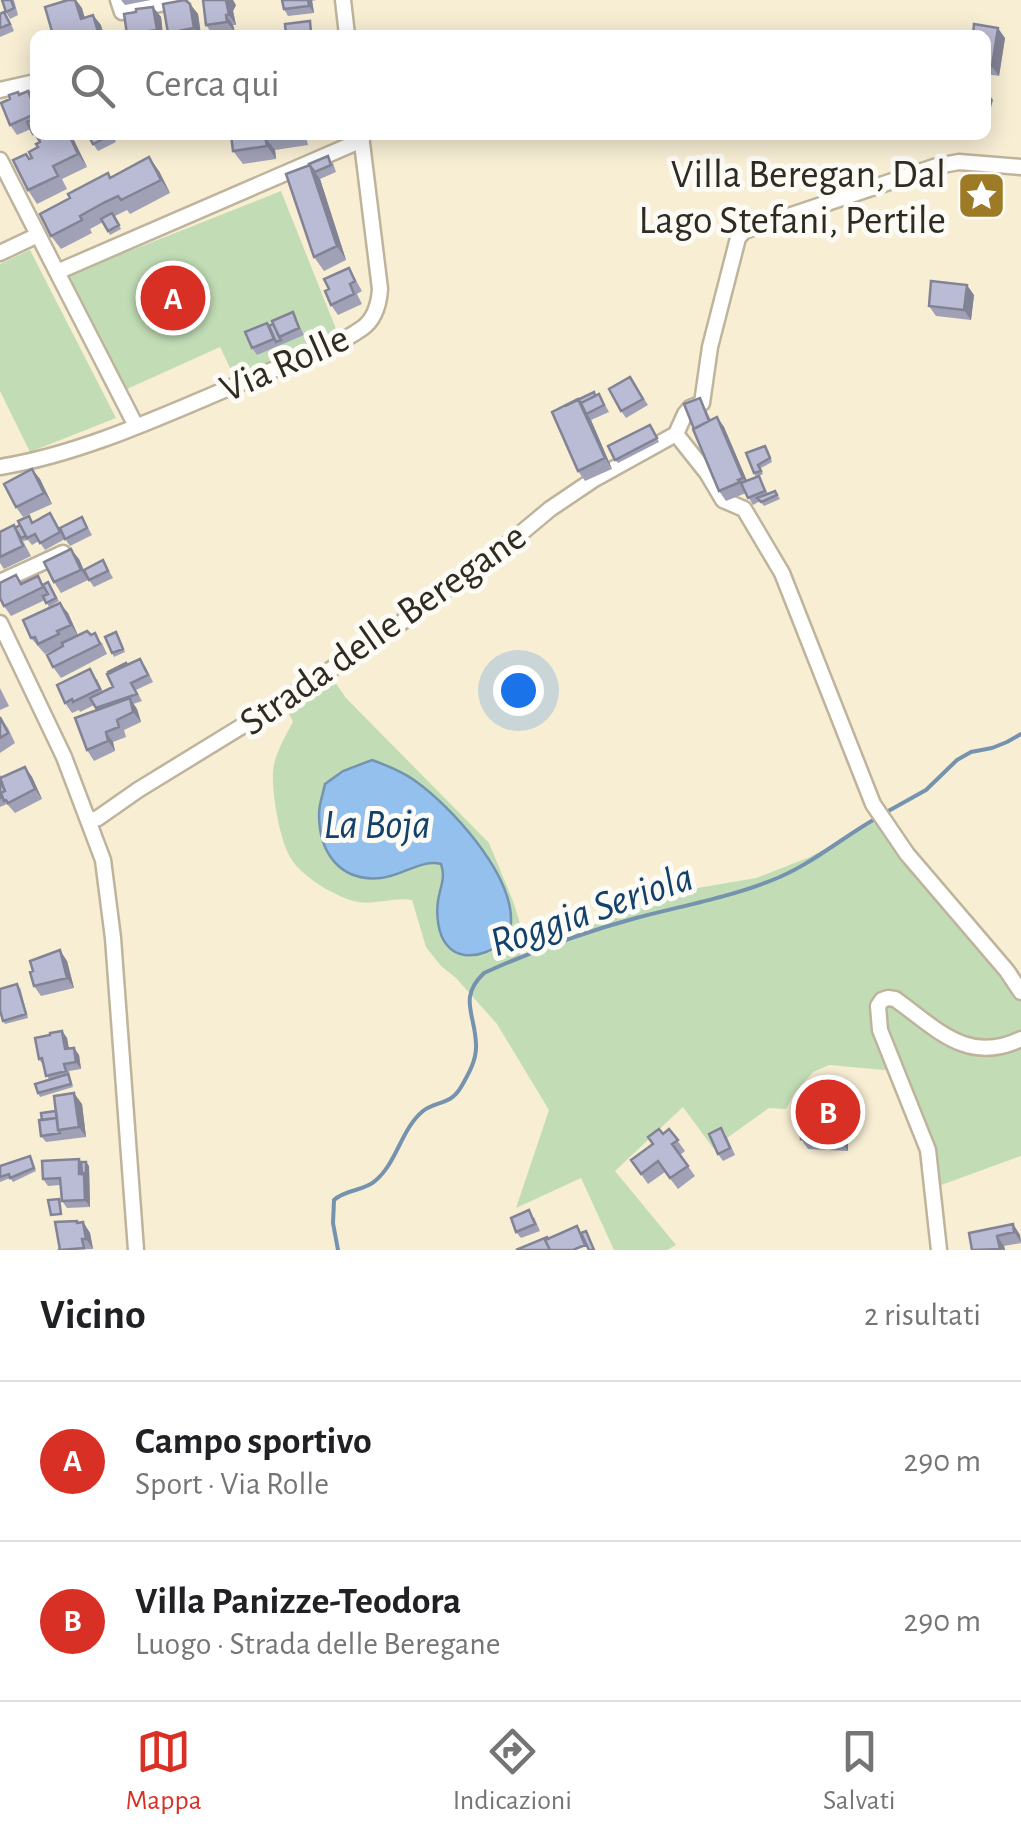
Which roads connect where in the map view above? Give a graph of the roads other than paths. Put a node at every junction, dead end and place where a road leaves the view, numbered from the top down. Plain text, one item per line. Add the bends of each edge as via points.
1 (118, 0) edge
2 (179, 0) edge
3 (343, 0) edge
4 (346, 30) edge
5 (30, 83) edge
6 (0, 90) edge
7 (356, 140) edge
8 (361, 140) edge
9 (0, 160) edge
10 (1021, 167) edge
11 (38, 235) junction
12 (0, 254) edge
13 (57, 272) junction
14 (136, 426) junction
15 (676, 434) junction
16 (0, 467) edge
17 (64, 552) edge
18 (0, 582) edge
19 (0, 624) edge
20 (7, 656) edge
21 (89, 821) junction
22 (1021, 992) edge
23 (1021, 1040) edge
24 (136, 1250) edge
25 (939, 1250) edge

1 - 2 street via 122,12
3 - 4 street
5 - 6 street
7 - 13 street, Via Rolle
8 - 14 street, Via Rolle via 380,289 370,321 324,348
9 - 11 street
10 - 15 street, Strada delle Beregane via 937,166 744,231 710,347 702,402 685,414
11 - 12 street
11 - 13 street
13 - 14 street
14 - 16 street, Via Rolle
15 - 21 street, Strada delle Beregane via 593,480 370,644
15 - 22 street via 723,500 744,508 782,573 873,804
17 - 18 street
19 - 20 street
20 - 21 street via 64,757
21 - 24 street via 103,860 113,938
23 - 25 street via 988,1050 964,1045 895,999 878,1006 880,1030 928,1150

